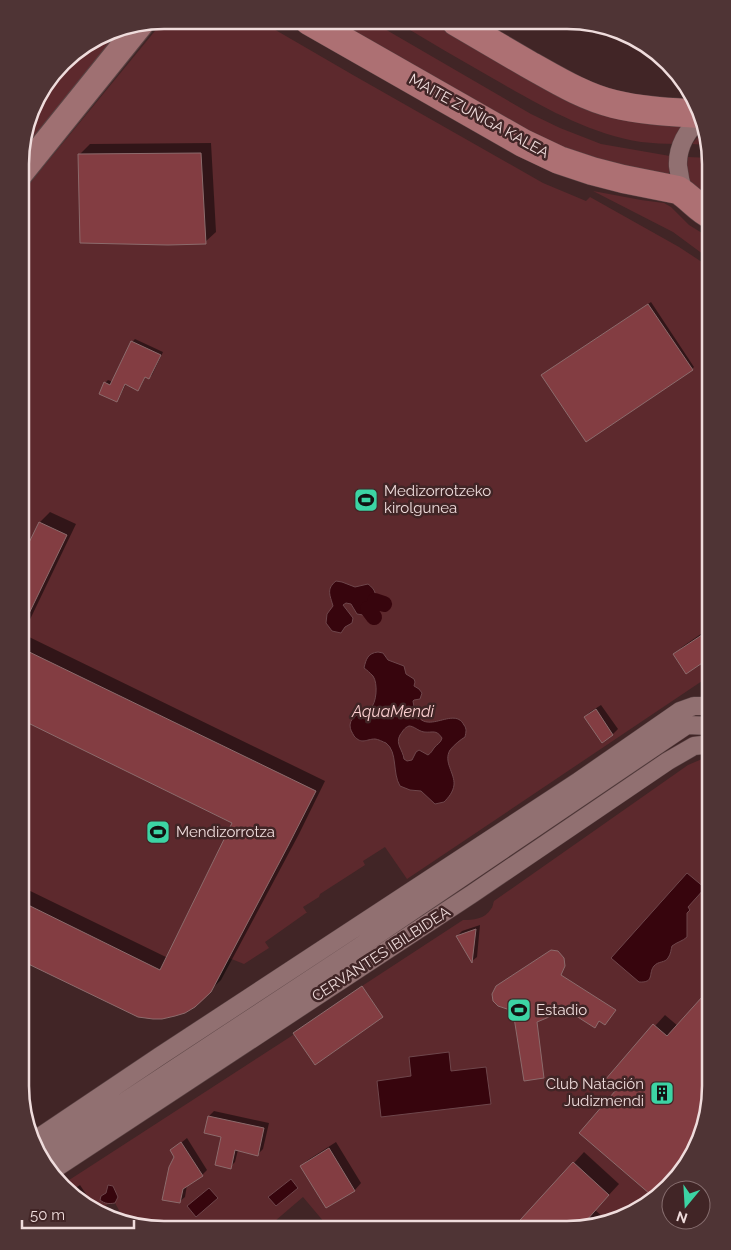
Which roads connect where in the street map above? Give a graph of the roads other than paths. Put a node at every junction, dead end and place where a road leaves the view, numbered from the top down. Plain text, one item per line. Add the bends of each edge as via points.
1 (323, 29) edge
2 (468, 29) edge
3 (135, 32) edge
4 (692, 113) edge
5 (696, 122) edge
6 (29, 163) edge
7 (684, 193) junction
8 (702, 209) edge
9 (702, 706) edge
10 (684, 718) junction
11 (702, 723) edge
12 (702, 745) edge
13 (39, 1137) edge
14 (47, 1153) edge
15 (56, 1168) edge

1 - 7 main road, MAITE ZUÑIGA KALEA via 532,148 592,171
2 - 4 main road via 588,95 638,109
3 - 6 street
5 - 7 street via 680,150 678,164
7 - 8 main road, MAITE ZUÑIGA KALEA
9 - 10 street via 686,708
10 - 11 street
10 - 13 street via 580,781
10 - 14 street, CERVANTES IBILBIDEA via 359,947
12 - 15 street, CERVANTES IBILBIDEA via 694,746 668,762

